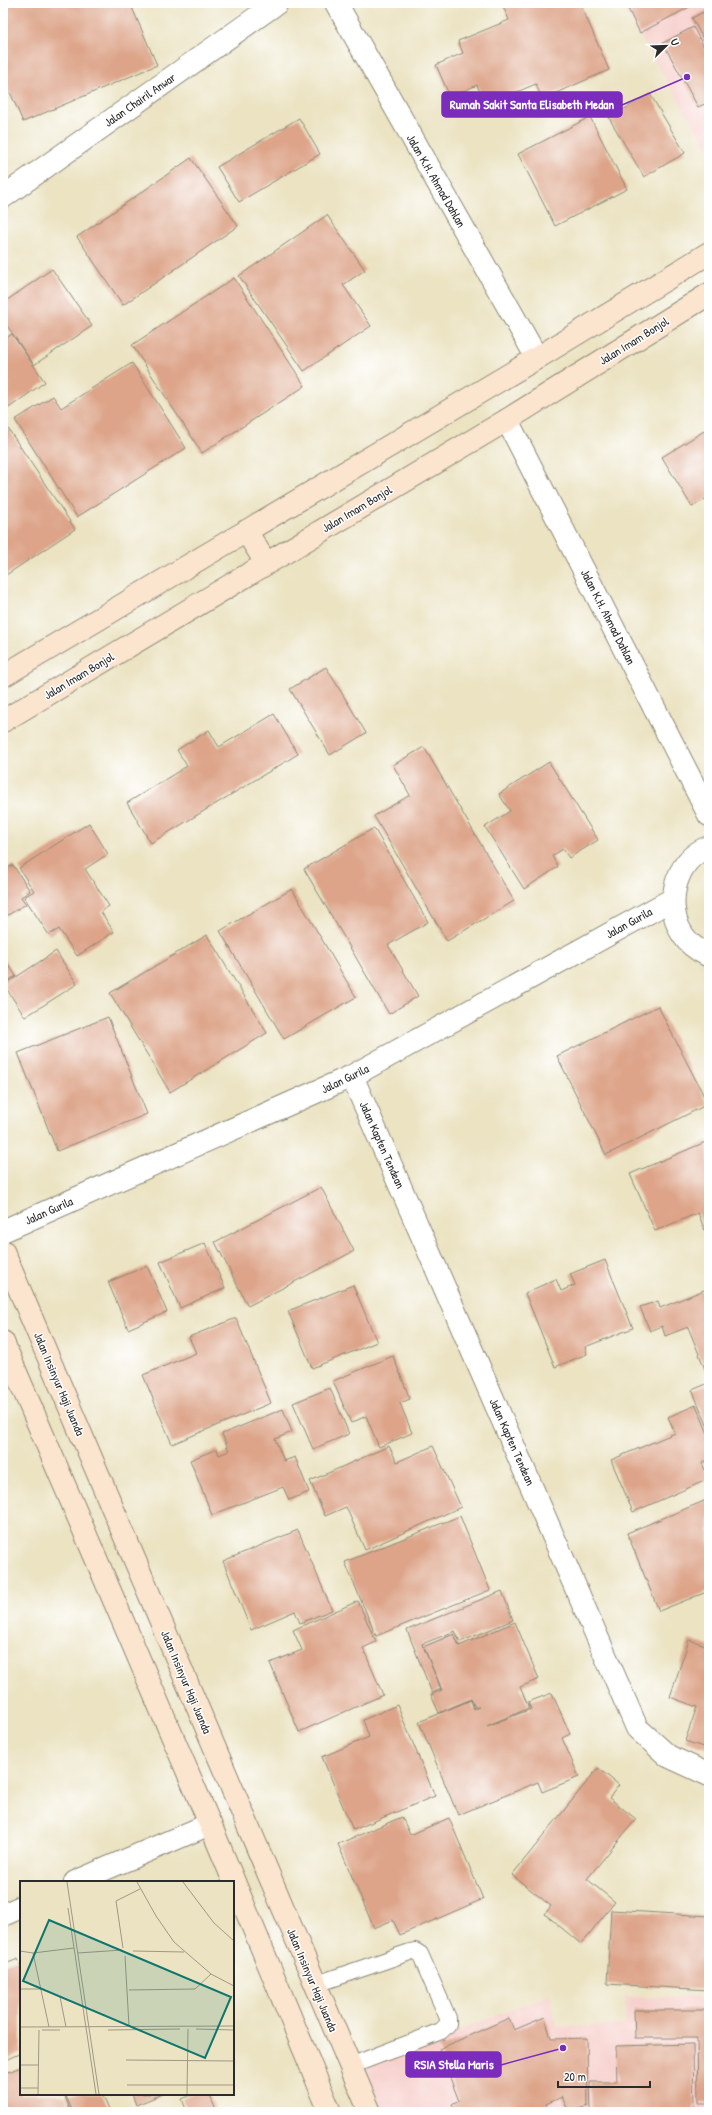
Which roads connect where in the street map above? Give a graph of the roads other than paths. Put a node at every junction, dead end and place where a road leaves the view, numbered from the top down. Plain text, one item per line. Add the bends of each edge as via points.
1 (277, 3) edge
2 (336, 3) edge
3 (3, 197) edge
4 (709, 253) edge
5 (709, 294) edge
6 (537, 358) junction
7 (507, 420) junction
8 (246, 531) junction
9 (266, 563) junction
10 (3, 676) edge
11 (3, 721) edge
12 (709, 815) edge
13 (709, 847) edge
14 (673, 899) junction
15 (709, 956) edge
16 (352, 1076) junction
17 (3, 1231) edge
18 (3, 1251) edge
19 (3, 1342) edge
20 (709, 1775) edge
21 (210, 1824) junction
22 (77, 1881) edge
23 (234, 1881) edge
24 (234, 1882) edge
25 (20, 1907) edge
26 (3, 1915) edge
27 (314, 1985) junction
28 (350, 2066) junction
29 (330, 2112) edge
30 (370, 2112) edge

1 - 3 street, Jalan Chairil Anwar
2 - 6 street, Jalan K.H. Ahmad Dahlan
4 - 6 main road
5 - 7 main road, Jalan Imam Bonjol
6 - 8 main road
7 - 9 main road, Jalan Imam Bonjol
7 - 12 street, Jalan K.H. Ahmad Dahlan
8 - 9 main road
8 - 10 main road
9 - 11 main road, Jalan Imam Bonjol
13 - 14 street via 688,862 677,879
14 - 15 street via 675,918 683,936 696,950
14 - 16 street, Jalan Gurila
16 - 17 street, Jalan Gurila
16 - 20 street, Jalan Kapten Tendean via 637,1728 668,1756
18 - 27 main road, Jalan Insinyur Haji Juanda
19 - 21 main road
21 - 22 street
21 - 23 main road
24 - 29 main road
25 - 26 street
27 - 28 main road, Jalan Insinyur Haji Juanda
27 - 28 lane via 410,1952 420,1954 448,2018 448,2024 441,2031
28 - 30 main road, Jalan Insinyur Haji Juanda

